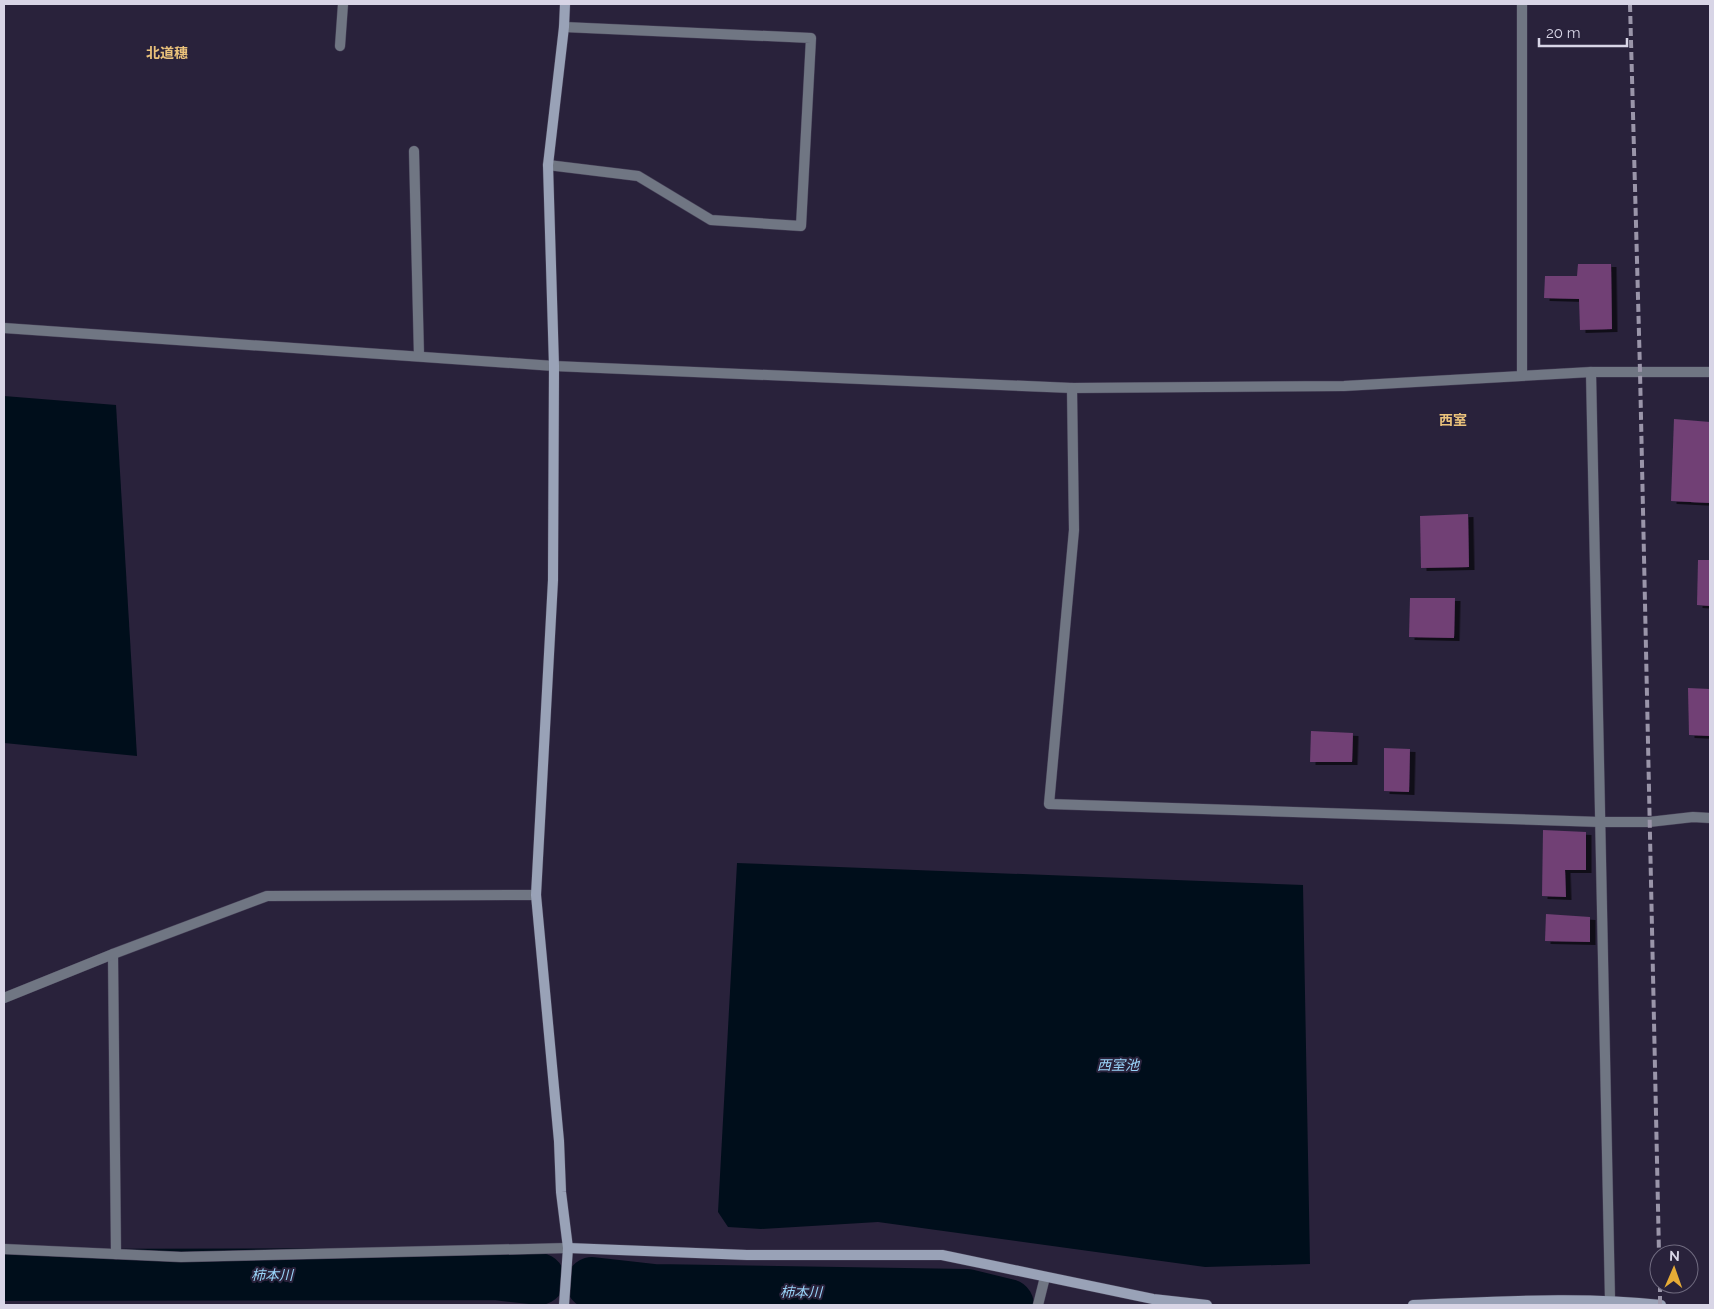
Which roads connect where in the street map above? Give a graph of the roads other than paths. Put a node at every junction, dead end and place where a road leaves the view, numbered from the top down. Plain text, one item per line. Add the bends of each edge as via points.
1 (342, 4) edge
2 (565, 4) edge
3 (1522, 4) edge
4 (564, 27) junction
5 (340, 46) dead end
6 (414, 151) dead end
7 (548, 165) junction
8 (4, 328) edge
9 (419, 356) junction
10 (554, 366) junction
11 (1591, 372) junction
12 (1710, 372) edge
13 (1522, 376) junction
14 (1072, 388) junction
15 (1710, 818) edge
16 (1600, 822) junction
17 (536, 894) junction
18 (113, 954) junction
19 (4, 998) edge
20 (568, 1248) junction
21 (4, 1249) edge
22 (116, 1254) junction
23 (1045, 1277) junction
24 (1610, 1300) junction
25 (1489, 1304) edge
26 (564, 1305) edge
27 (1038, 1305) edge
28 (1207, 1305) edge
29 (1413, 1305) edge
30 (1661, 1305) edge

1 - 5 street
2 - 4 street
3 - 13 street
4 - 7 street
4 - 7 street via 811,38 800,226 711,220 638,176
6 - 9 street
7 - 10 street
8 - 9 street
9 - 10 street
10 - 14 street
10 - 17 street via 553,580
11 - 12 street
11 - 13 street
11 - 16 street
13 - 14 street via 1344,386
14 - 16 street via 1074,530 1048,804
15 - 16 street
16 - 24 street
17 - 18 street via 267,896
17 - 20 street
18 - 19 street
18 - 22 street
20 - 22 street via 181,1257
20 - 23 street via 747,1255 942,1255
20 - 26 street
21 - 22 street
23 - 27 street
23 - 28 street via 1153,1299
24 - 25 street
24 - 30 street
25 - 29 street

